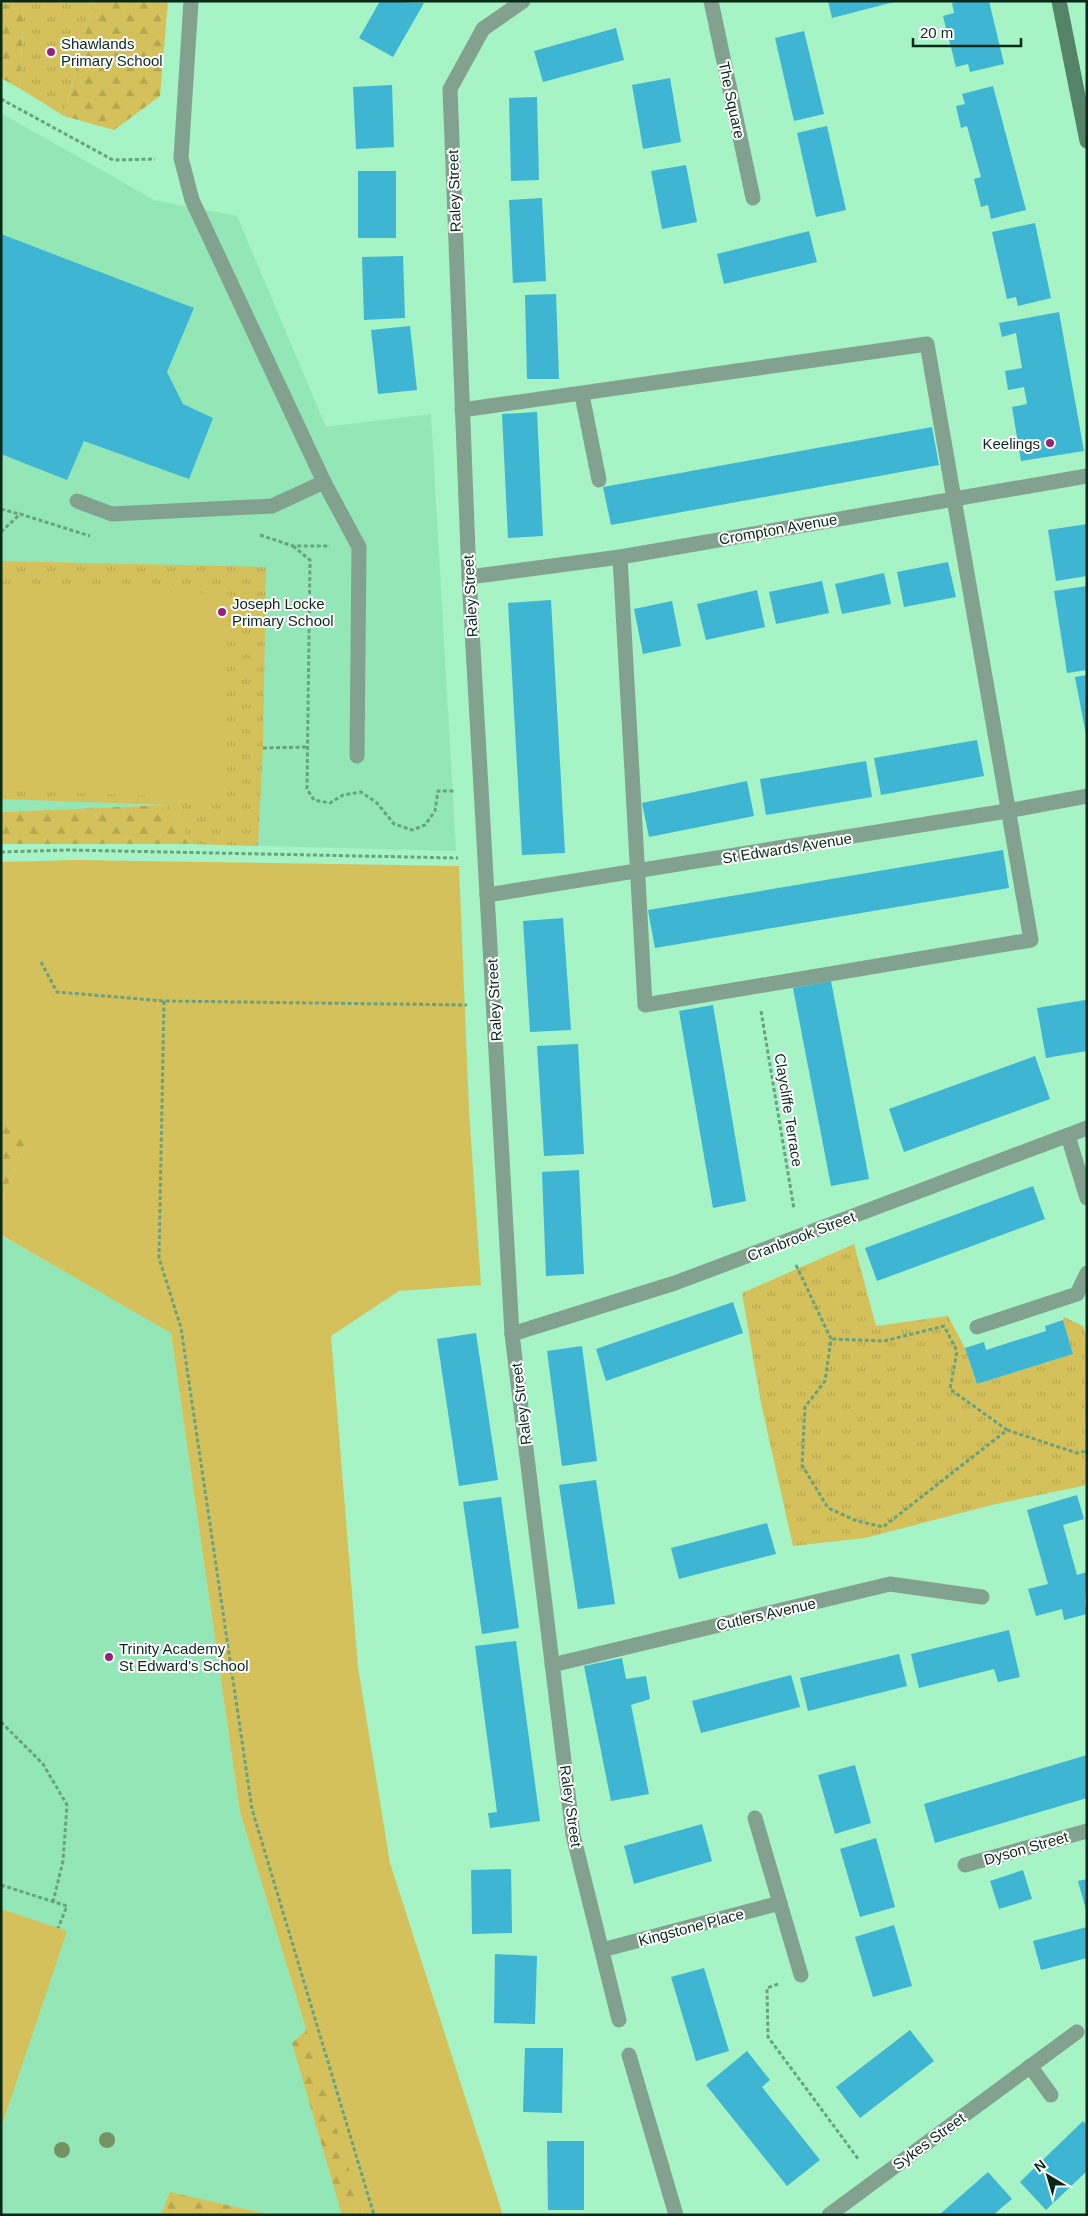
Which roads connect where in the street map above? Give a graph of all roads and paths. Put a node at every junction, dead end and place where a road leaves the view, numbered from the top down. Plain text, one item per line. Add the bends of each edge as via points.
1 (191, 1) edge
2 (523, 1) edge
3 (711, 1) edge
4 (1059, 1) edge
5 (1, 99) edge
6 (1087, 141) edge
7 (181, 158) junction
8 (753, 198) dead end
9 (582, 395) junction
10 (462, 410) junction
11 (1087, 476) edge
12 (599, 480) dead end
13 (324, 482) junction
14 (953, 498) junction
15 (78, 501) dead end
16 (1, 510) edge
17 (20, 514) dead end
18 (620, 557) junction
19 (469, 577) junction
20 (308, 747) dead end
21 (263, 748) dead end
22 (357, 756) dead end
23 (1087, 796) edge
24 (1007, 811) junction
25 (1, 852) edge
26 (485, 858) junction
27 (636, 873) junction
28 (487, 895) junction
29 (41, 962) dead end
30 (757, 988) junction
31 (164, 1001) junction
32 (495, 1005) junction
33 (1087, 1128) edge
34 (1068, 1136) junction
35 (1087, 1198) edge
36 (792, 1239) junction
37 (1087, 1273) edge
38 (977, 1326) dead end
39 (512, 1334) junction
40 (831, 1339) junction
41 (1007, 1430) junction
42 (1087, 1451) edge
43 (982, 1597) dead end
44 (552, 1665) junction
45 (1, 1722) edge
46 (755, 1818) dead end
47 (1087, 1831) edge
48 (965, 1865) dead end
49 (1, 1885) edge
50 (53, 1902) junction
51 (780, 1903) junction
52 (58, 1928) dead end
53 (602, 1950) junction
54 (801, 1975) joint
55 (618, 2020) dead end
56 (1076, 2032) dead end
57 (630, 2055) dead end
58 (1030, 2066) junction
59 (1051, 2095) dead end
60 (874, 2181) junction
61 (374, 2215) edge
62 (676, 2215) edge
63 (828, 2215) edge

1 - 7 street
2 - 10 street, Raley Street via 482,29 450,89
3 - 8 street, The Square
4 - 6 street
5 - 7 path via 112,160
7 - 13 street via 192,200
9 - 10 street
9 - 12 street
9 - 14 street via 927,344
10 - 19 street, Raley Street
11 - 14 street, Crompton Avenue
13 - 15 street via 272,506 112,514
13 - 22 street via 359,547
14 - 18 street, Crompton Avenue
14 - 24 street
16 - 17 path
18 - 19 street, Crompton Avenue
18 - 27 street
19 - 26 street, Raley Street
20 - 21 path
23 - 24 street, St Edwards Avenue
24 - 27 street, St Edwards Avenue
24 - 30 street via 1031,940
25 - 26 path via 69,850
26 - 28 street, Raley Street
27 - 28 street, St Edwards Avenue
27 - 30 street via 645,1005
28 - 32 street, Raley Street
29 - 31 path via 57,992
30 - 36 path, Claycliffe Terrace
31 - 32 path
31 - 61 path via 159,1258 181,1328 252,1809
32 - 39 street, Raley Street
33 - 34 street, Cranbrook Street
34 - 35 street
34 - 36 street, Cranbrook Street
36 - 39 street, Cranbrook Street via 675,1283
36 - 40 path, Claycliffe Terrace
37 - 38 street via 1077,1294
39 - 44 street, Raley Street
40 - 41 path via 884,1341 944,1326 958,1351 950,1389
40 - 41 path via 825,1381 805,1407 802,1465 828,1508 857,1521 883,1527
41 - 42 path via 1077,1453
43 - 44 street, Cutlers Avenue via 890,1584
44 - 53 street, Raley Street via 573,1835
45 - 50 path via 43,1764 67,1805 63,1861
46 - 51 street
47 - 48 street, Dyson Street
49 - 50 path
50 - 52 path via 66,1906
51 - 53 street, Kingstone Place
51 - 54 street
53 - 55 street, Raley Street
54 - 60 path via 767,1988 768,2037
56 - 58 street, Sykes Street
57 - 62 street
58 - 59 street
58 - 60 street, Sykes Street
60 - 63 street, Sykes Street

